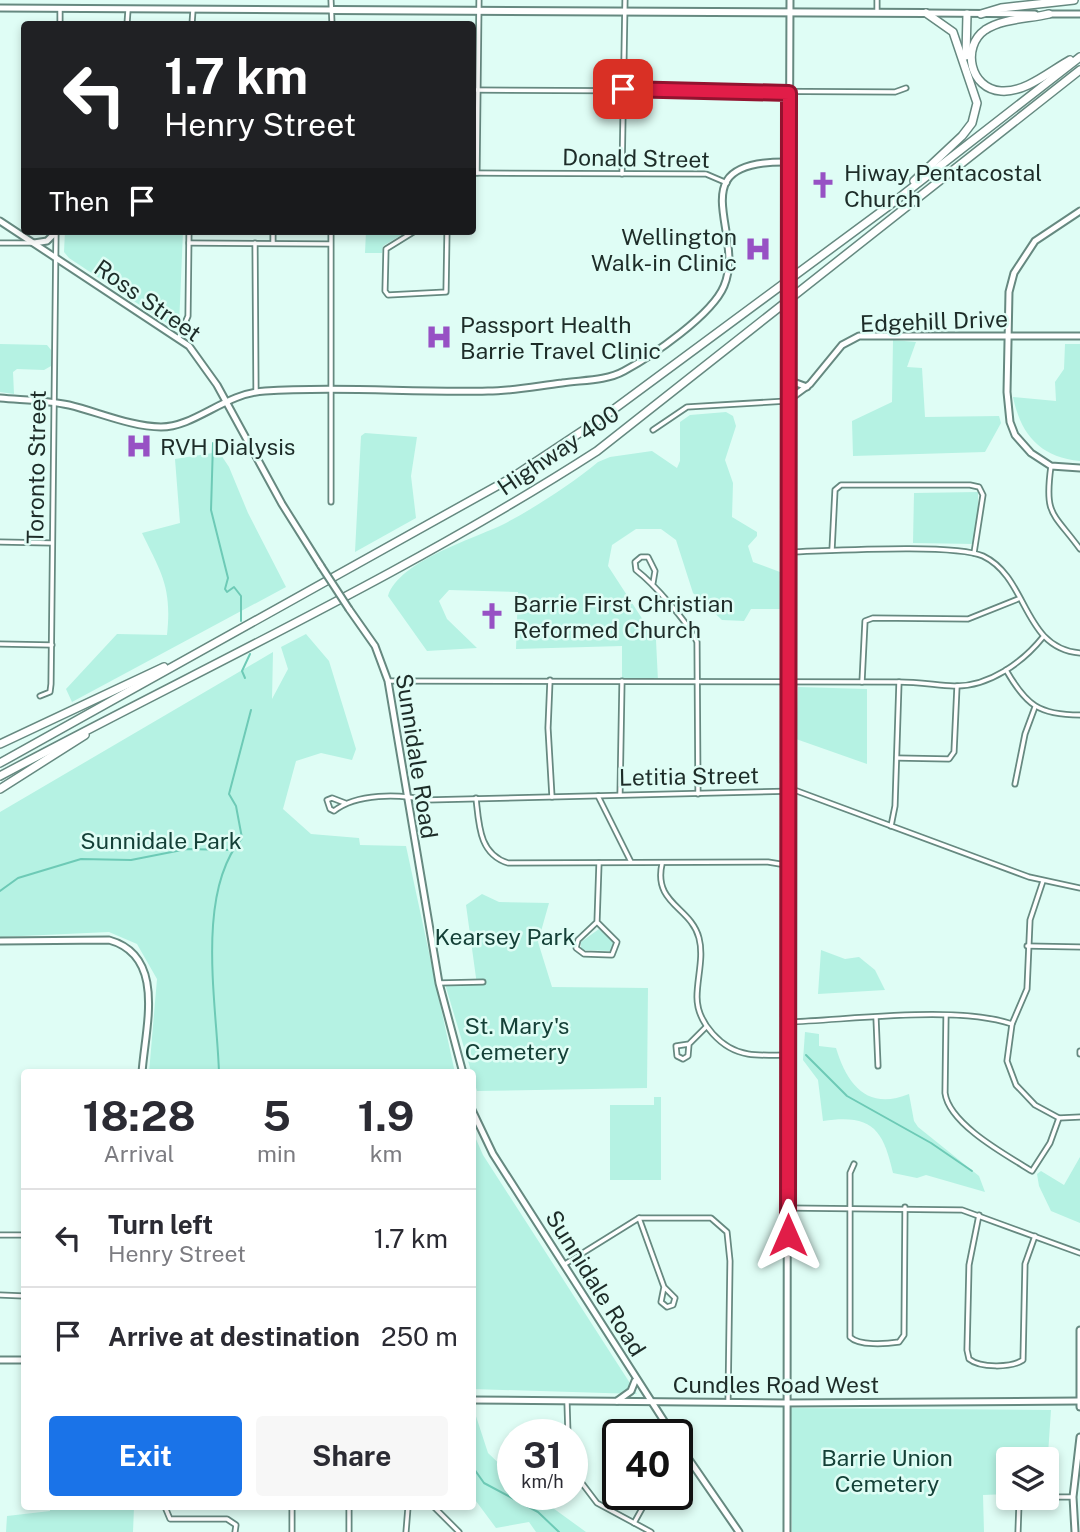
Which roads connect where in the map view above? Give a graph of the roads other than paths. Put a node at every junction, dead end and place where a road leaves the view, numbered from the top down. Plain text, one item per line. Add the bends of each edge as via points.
1 (60, 0) edge
2 (104, 0) edge
3 (128, 0) edge
4 (331, 0) edge
5 (479, 0) edge
6 (625, 0) edge
7 (790, 0) edge
8 (877, 0) edge
9 (1074, 0) edge
10 (0, 8) edge
11 (60, 8) junction
12 (99, 8) junction
13 (128, 8) junction
14 (193, 8) junction
15 (332, 10) junction
16 (625, 11) junction
17 (479, 12) junction
18 (877, 12) junction
19 (926, 13) junction
20 (790, 14) junction
21 (967, 14) junction
22 (981, 14) junction
23 (1049, 14) junction
24 (1080, 14) edge
25 (60, 21) edge
26 (127, 21) edge
27 (192, 21) edge
28 (332, 21) edge
29 (1080, 56) edge
30 (966, 63) junction
31 (476, 70) edge
32 (1080, 70) edge
33 (906, 88) dead end
34 (623, 89) junction
35 (476, 90) edge
36 (789, 93) junction
37 (789, 162) junction
38 (476, 173) edge
39 (622, 174) junction
40 (728, 183) junction
41 (886, 208) junction
42 (1080, 211) edge
43 (0, 221) edge
44 (21, 235) edge
45 (22, 235) edge
46 (53, 235) edge
47 (56, 235) edge
48 (189, 235) edge
49 (274, 235) edge
50 (331, 235) edge
51 (409, 235) edge
52 (447, 235) edge
53 (273, 242) junction
54 (0, 243) edge
55 (34, 243) junction
56 (189, 243) junction
57 (255, 243) junction
58 (331, 244) junction
59 (57, 258) junction
60 (1009, 336) junction
61 (1080, 336) edge
62 (179, 337) junction
63 (788, 380) junction
64 (807, 387) junction
65 (330, 388) junction
66 (256, 391) junction
67 (0, 398) edge
68 (225, 401) junction
69 (788, 401) junction
70 (55, 403) junction
71 (653, 430) dead end
72 (1051, 467) junction
73 (1080, 468) edge
74 (331, 502) dead end
75 (0, 541) edge
76 (52, 543) junction
77 (1080, 549) edge
78 (832, 551) junction
79 (790, 552) junction
80 (974, 553) junction
81 (653, 583) junction
82 (1018, 599) junction
83 (1043, 637) junction
84 (0, 644) edge
85 (52, 645) junction
86 (209, 646) junction
87 (1080, 653) edge
88 (1006, 670) junction
89 (551, 680) junction
90 (388, 681) junction
91 (622, 681) junction
92 (698, 681) junction
93 (787, 681) junction
94 (862, 682) junction
95 (900, 682) junction
96 (957, 686) junction
97 (40, 696) dead end
98 (1035, 707) junction
99 (1080, 715) edge
100 (101, 722) junction
101 (0, 744) edge
102 (897, 758) junction
103 (0, 763) edge
104 (0, 776) edge
105 (1015, 785) dead end
106 (0, 789) edge
107 (786, 792) junction
108 (620, 795) junction
109 (698, 795) junction
110 (407, 796) junction
111 (598, 796) junction
112 (552, 797) junction
113 (476, 798) junction
114 (345, 803) junction
115 (891, 826) junction
116 (631, 862) junction
117 (599, 863) junction
118 (662, 864) junction
119 (786, 865) junction
120 (1043, 881) junction
121 (1080, 888) edge
122 (597, 922) junction
123 (0, 941) edge
124 (1027, 946) junction
125 (1080, 947) edge
126 (483, 982) dead end
127 (439, 983) junction
128 (946, 1016) junction
129 (876, 1018) junction
130 (786, 1022) junction
131 (1012, 1024) junction
132 (706, 1026) junction
133 (690, 1044) junction
134 (786, 1055) junction
135 (878, 1066) dead end
136 (142, 1069) edge
137 (462, 1069) edge
138 (1080, 1117) edge
139 (476, 1118) edge
140 (1059, 1118) junction
141 (855, 1164) dead end
142 (905, 1207) junction
143 (788, 1208) junction
144 (850, 1208) junction
145 (979, 1215) junction
146 (639, 1218) junction
147 (0, 1235) edge
148 (21, 1235) edge
149 (1035, 1236) junction
150 (1080, 1253) edge
151 (565, 1264) junction
152 (664, 1287) junction
153 (0, 1295) edge
154 (21, 1296) edge
155 (1080, 1330) edge
156 (0, 1360) edge
157 (21, 1360) edge
158 (635, 1378) junction
159 (476, 1400) edge
160 (567, 1400) junction
161 (649, 1401) junction
162 (1080, 1401) edge
163 (617, 1402) junction
164 (727, 1402) junction
165 (786, 1403) junction
166 (1080, 1407) edge
167 (568, 1419) edge
168 (662, 1419) edge
169 (1080, 1437) edge
170 (1079, 1453) edge
171 (693, 1465) edge
172 (588, 1491) edge
173 (1059, 1497) edge
174 (1073, 1497) junction
175 (166, 1510) edge
176 (292, 1510) edge
177 (349, 1510) edge
178 (408, 1510) edge
179 (437, 1510) edge
180 (641, 1510) edge
181 (1019, 1510) edge
182 (633, 1523) junction
183 (236, 1532) edge
184 (292, 1532) edge
185 (349, 1532) edge
186 (406, 1532) edge
187 (460, 1532) edge
188 (651, 1532) edge
189 (739, 1532) edge
190 (787, 1532) edge
191 (1018, 1532) edge
192 (1075, 1532) edge

1 - 11 street
2 - 12 street
3 - 13 street
4 - 15 street
5 - 17 street
6 - 16 street
7 - 20 street
8 - 18 street
9 - 22 highway
10 - 11 street
11 - 12 street
11 - 25 street
12 - 13 street
13 - 14 street
13 - 26 street
14 - 15 street
14 - 27 street
15 - 17 main road
15 - 28 street
16 - 17 main road
16 - 20 main road
16 - 34 street
17 - 31 street
18 - 19 main road
18 - 20 main road
19 - 21 street
19 - 30 highway via 953,32
20 - 36 street
21 - 22 street
21 - 30 highway
22 - 23 street
23 - 24 street
23 - 29 highway via 984,31 971,49 976,76 988,87 1011,90
29 - 41 highway, Highway 400
30 - 41 highway via 977,103 972,123
32 - 100 highway, Highway 400 via 597,451 523,499 390,573
33 - 36 street via 895,92
34 - 35 street
34 - 36 street
34 - 39 street
36 - 37 street
37 - 40 street, Donald Street via 747,167
37 - 63 street, bridge
38 - 39 street, Donald Street
39 - 40 street, Donald Street via 706,174
40 - 65 street via 720,203 730,253 723,289 701,315 627,369 600,378 492,391
41 - 86 highway, Highway 400 via 602,418 513,477
42 - 60 street via 1049,229 1023,256 1009,292
43 - 44 street, Ross Street
45 - 55 street, Ross Street
46 - 55 street via 47,242
47 - 59 street, Toronto Street
48 - 56 street
49 - 53 street
50 - 58 street
51 - 52 street via 386,249 388,295 446,292
53 - 57 street
53 - 58 street
54 - 55 street
55 - 59 street, Ross Street
56 - 57 street
56 - 62 street via 188,316
57 - 66 street
58 - 65 street
59 - 62 street, Ross Street
59 - 70 street, Toronto Street
60 - 61 street, Edgehill Drive
60 - 64 street, Edgehill Drive via 859,336 842,345
60 - 72 street via 1010,422 1031,453
62 - 68 street, Ross Street via 197,356
63 - 64 street
63 - 69 street
64 - 69 street, Edgehill Drive
65 - 66 street
65 - 74 street
66 - 68 street
67 - 70 street
68 - 70 street via 164,427
68 - 90 street, Sunnidale Road, bridge via 321,566 375,646
69 - 71 street via 687,407
69 - 79 street
70 - 76 street, Toronto Street
72 - 73 street
72 - 77 street via 1049,509
75 - 76 street
76 - 85 street, Toronto Street
78 - 79 street
78 - 80 street
78 - 80 street via 835,490 841,485 970,485 979,487 983,495
79 - 93 street
80 - 82 street via 1005,571
81 - 81 street via 653,563 640,557 636,570
81 - 92 street via 697,642
82 - 83 street
82 - 94 street via 968,619 865,621
83 - 87 street via 1060,649
83 - 88 street
84 - 85 street
85 - 97 street, Toronto Street via 51,689
86 - 101 highway
86 - 103 highway, Highway 400
88 - 96 street
88 - 98 street
89 - 90 street
89 - 91 street
89 - 112 street
90 - 110 street, Sunnidale Road
91 - 92 street
91 - 108 street
92 - 93 street
92 - 109 street
93 - 94 street
93 - 107 street
94 - 95 street
95 - 96 street
95 - 102 street
96 - 102 street via 954,752 949,759
98 - 99 street via 1047,713
98 - 105 street
100 - 104 highway, Highway 400
100 - 106 highway
102 - 115 street
107 - 109 street, Letitia Street
107 - 115 street, Letitia Street via 797,791
107 - 119 street
108 - 109 street, Letitia Street
108 - 111 street, Letitia Street
110 - 113 street, Letitia Street
110 - 114 street, Letitia Street
110 - 127 street, Sunnidale Road
111 - 112 street, Letitia Street
111 - 116 street
112 - 113 street, Letitia Street
113 - 117 street via 484,843 497,860
114 - 114 street via 332,798 327,800 334,811
115 - 120 street, Letitia Street
116 - 117 street
116 - 118 street
117 - 122 street
118 - 119 street
118 - 132 street via 663,891 693,924 699,938 697,998
119 - 130 street
120 - 121 street, Letitia Street
120 - 124 street
122 - 122 street via 576,948 584,954 612,955 617,942
123 - 136 street via 109,940 138,956 149,985
124 - 125 street
124 - 131 street via 1027,989
126 - 127 street
127 - 137 street, Sunnidale Road
128 - 129 street
128 - 131 street via 992,1017
128 - 140 street via 945,1093 946,1105 954,1114 1004,1157 1032,1171
129 - 130 street
129 - 135 street
130 - 134 street
131 - 140 street via 1007,1061 1016,1085 1035,1105
132 - 133 street
132 - 134 street via 736,1051
133 - 133 street via 676,1046 677,1056 688,1056
134 - 143 street
138 - 140 street
139 - 151 street, Sunnidale Road via 493,1154
141 - 144 street via 850,1173
142 - 144 street
142 - 144 street via 904,1335 899,1342 887,1344 855,1342 850,1337
142 - 145 street
143 - 144 street
143 - 165 street
145 - 149 street
145 - 149 street via 969,1265 967,1350 968,1359 975,1364 1010,1365 1023,1360 1025,1264
146 - 151 street
146 - 152 street
146 - 164 street via 711,1218 727,1232
147 - 148 street
149 - 150 street
151 - 158 street, Sunnidale Road
152 - 152 street via 661,1302 667,1307 675,1298
153 - 154 street
155 - 162 street
156 - 157 street
158 - 161 street, Sunnidale Road
158 - 163 street via 635,1386
159 - 160 street, Cundles Road West
160 - 163 street, Cundles Road West
160 - 167 street
161 - 163 street, Cundles Road West
161 - 164 street, Cundles Road West
161 - 168 street, Sunnidale Road
162 - 165 street, Cundles Road West
162 - 166 street
164 - 165 street, Cundles Road West
165 - 190 street
169 - 170 street
170 - 174 street
171 - 189 street
172 - 182 street via 597,1503
173 - 174 street
174 - 192 street
175 - 183 street via 170,1519 228,1519 236,1525
176 - 184 street
177 - 185 street
178 - 186 street
179 - 187 street
180 - 182 street
181 - 191 street
182 - 188 street

